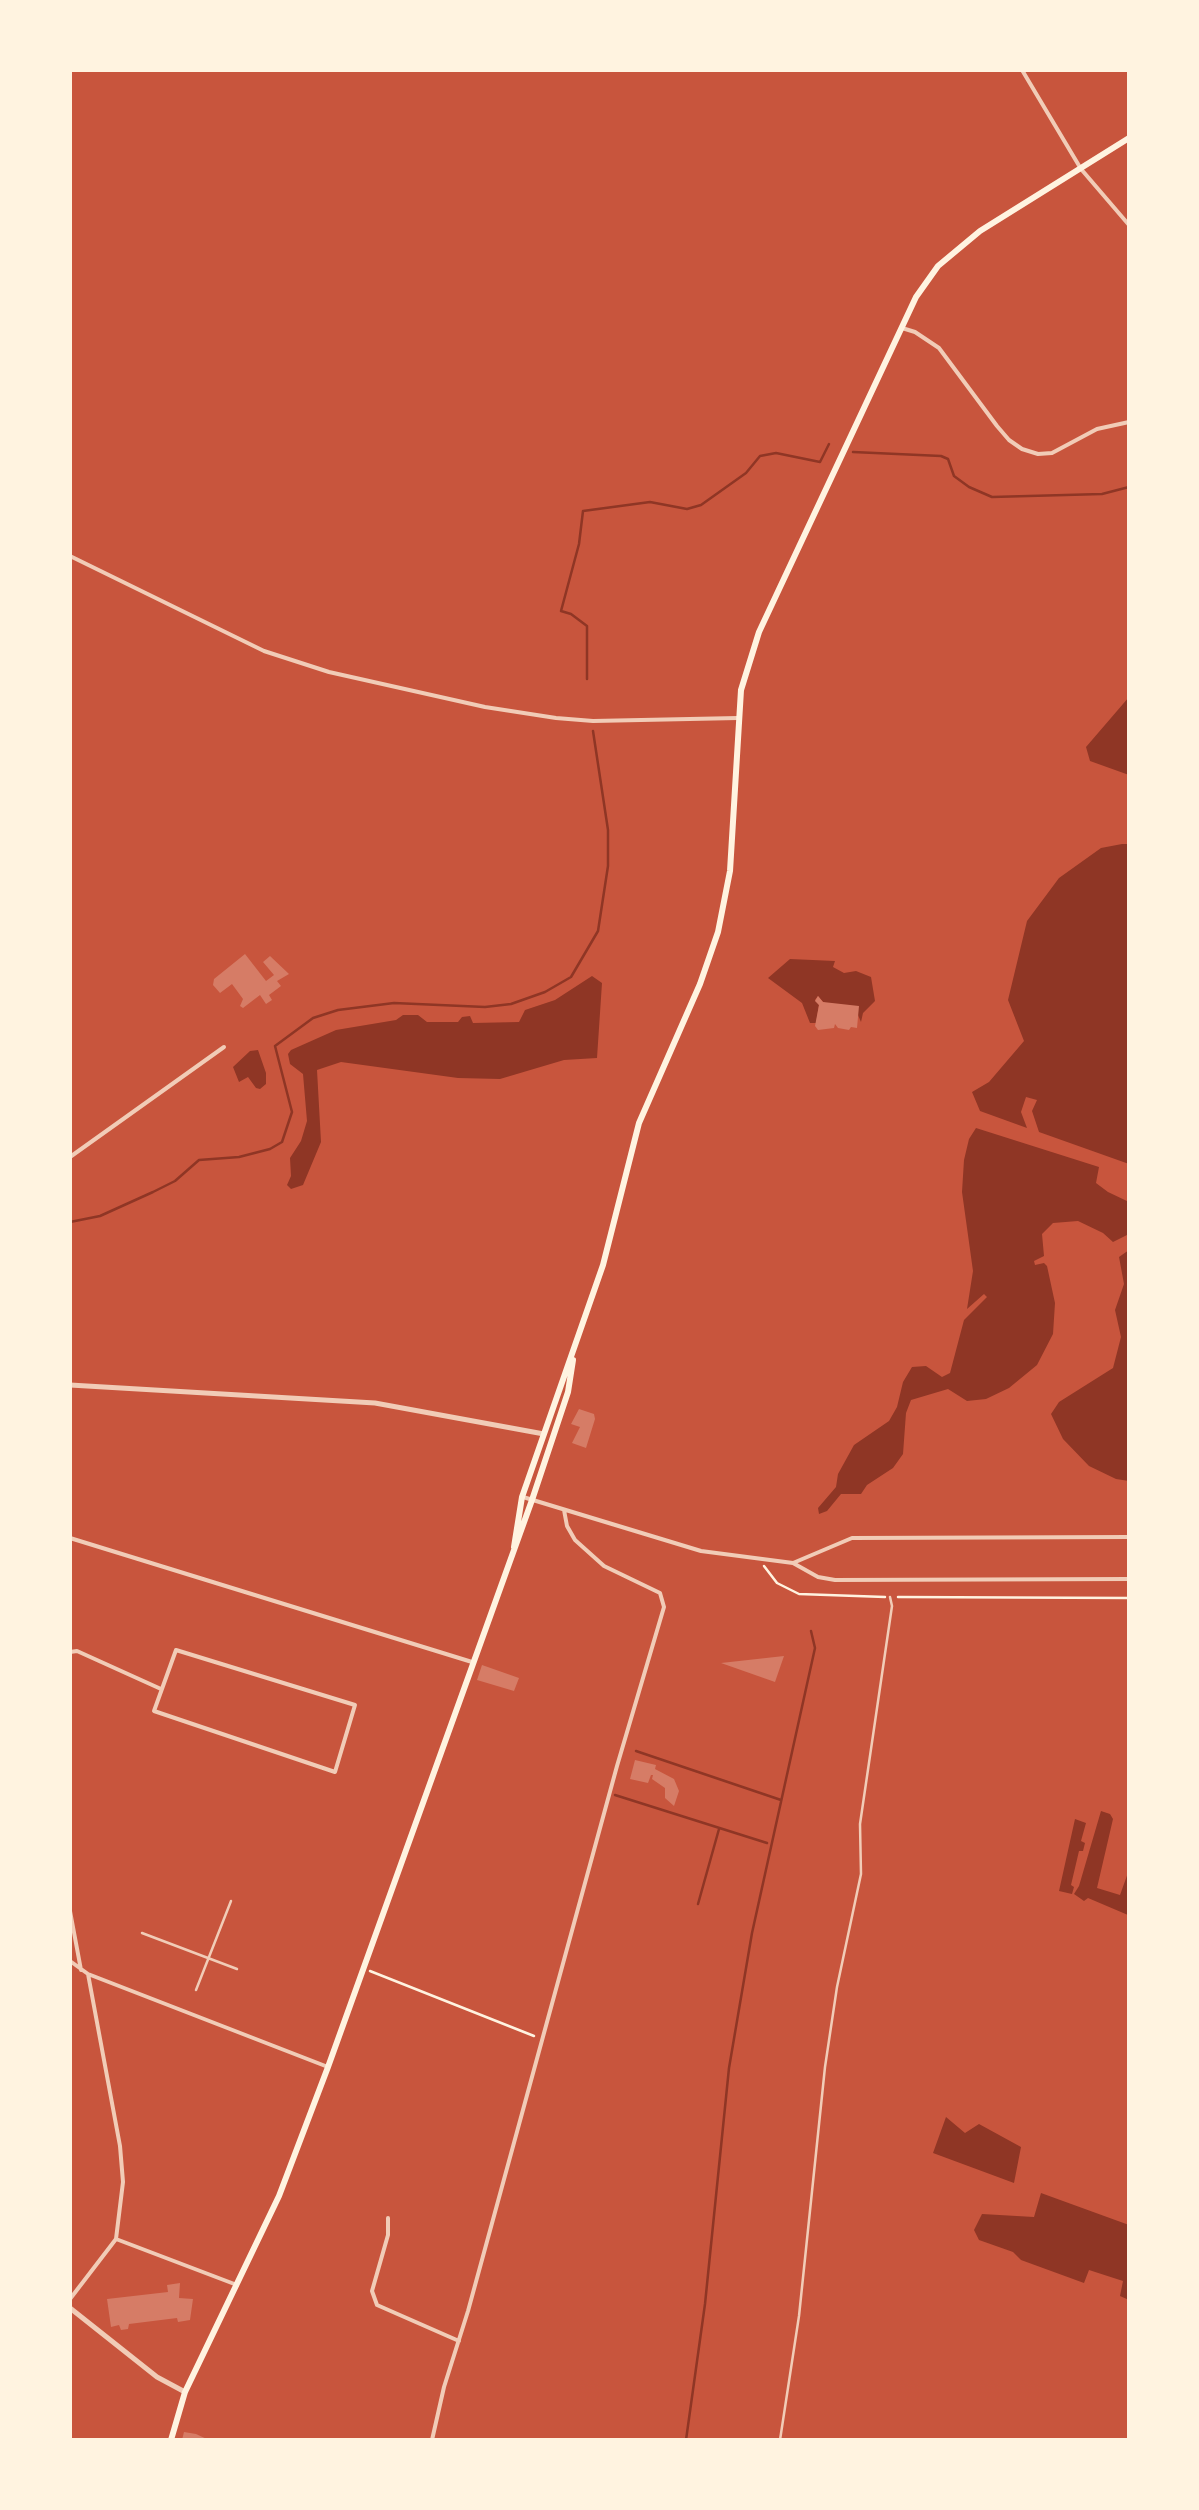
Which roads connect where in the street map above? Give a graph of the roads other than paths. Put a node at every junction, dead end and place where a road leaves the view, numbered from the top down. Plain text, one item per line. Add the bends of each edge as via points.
1 (1022, 70) edge
2 (1129, 138) edge
3 (1081, 168) junction
4 (1129, 225) edge
5 (902, 328) junction
6 (1129, 422) edge
7 (70, 556) edge
8 (738, 718) junction
9 (224, 1047) dead end
10 (70, 1157) edge
11 (572, 1358) junction
12 (70, 1386) edge
13 (544, 1434) junction
14 (554, 1437) junction
15 (522, 1497) junction
16 (532, 1500) junction
17 (564, 1510) junction
18 (1129, 1537) edge
19 (70, 1538) edge
20 (514, 1548) junction
21 (793, 1563) junction
22 (1129, 1578) edge
23 (890, 1597) road end
24 (70, 1652) edge
25 (472, 1662) junction
26 (161, 1690) junction
27 (230, 1900) dead end
28 (70, 1912) edge
29 (142, 1933) dead end
30 (208, 1958) junction
31 (70, 1961) edge
32 (81, 1970) junction
33 (237, 1970) dead end
34 (88, 1974) junction
35 (196, 1990) dead end
36 (328, 2068) junction
37 (388, 2218) dead end
38 (116, 2239) junction
39 (238, 2286) junction
40 (70, 2300) edge
41 (70, 2310) edge
42 (458, 2341) junction
43 (185, 2392) junction
44 (171, 2440) edge
45 (432, 2440) edge
46 (780, 2440) edge

1 - 3 street
2 - 3 main road
3 - 4 street
3 - 5 main road via 938,266
5 - 6 street via 939,348 1022,449 1052,454
5 - 8 main road via 759,632
7 - 8 street via 264,652 329,672 556,718
8 - 11 main road via 732,853 718,932 639,1124
9 - 10 street
11 - 13 main road
11 - 14 main road
12 - 13 street via 375,1404
13 - 14 street
13 - 15 main road
14 - 16 main road
15 - 16 street
15 - 20 main road
16 - 17 street
16 - 20 main road
17 - 21 street via 701,1551
17 - 42 street via 576,1540 604,1566 660,1594 664,1607
18 - 21 street via 852,1538
19 - 25 street
20 - 25 main road
21 - 22 street via 835,1580
23 - 46 lane via 860,1824 863,1859 825,2067
24 - 26 street
25 - 36 main road
26 - 26 street via 176,1650 355,1705 335,1772 162,1714 154,1710
27 - 30 lane
28 - 32 street
29 - 30 lane
30 - 33 lane
30 - 35 lane
31 - 32 street
32 - 34 street
34 - 36 street
34 - 38 street via 120,2146
36 - 39 main road
37 - 42 street via 374,2299 382,2309
38 - 39 street
38 - 40 street
39 - 43 main road
41 - 43 street
42 - 45 street
43 - 44 main road

